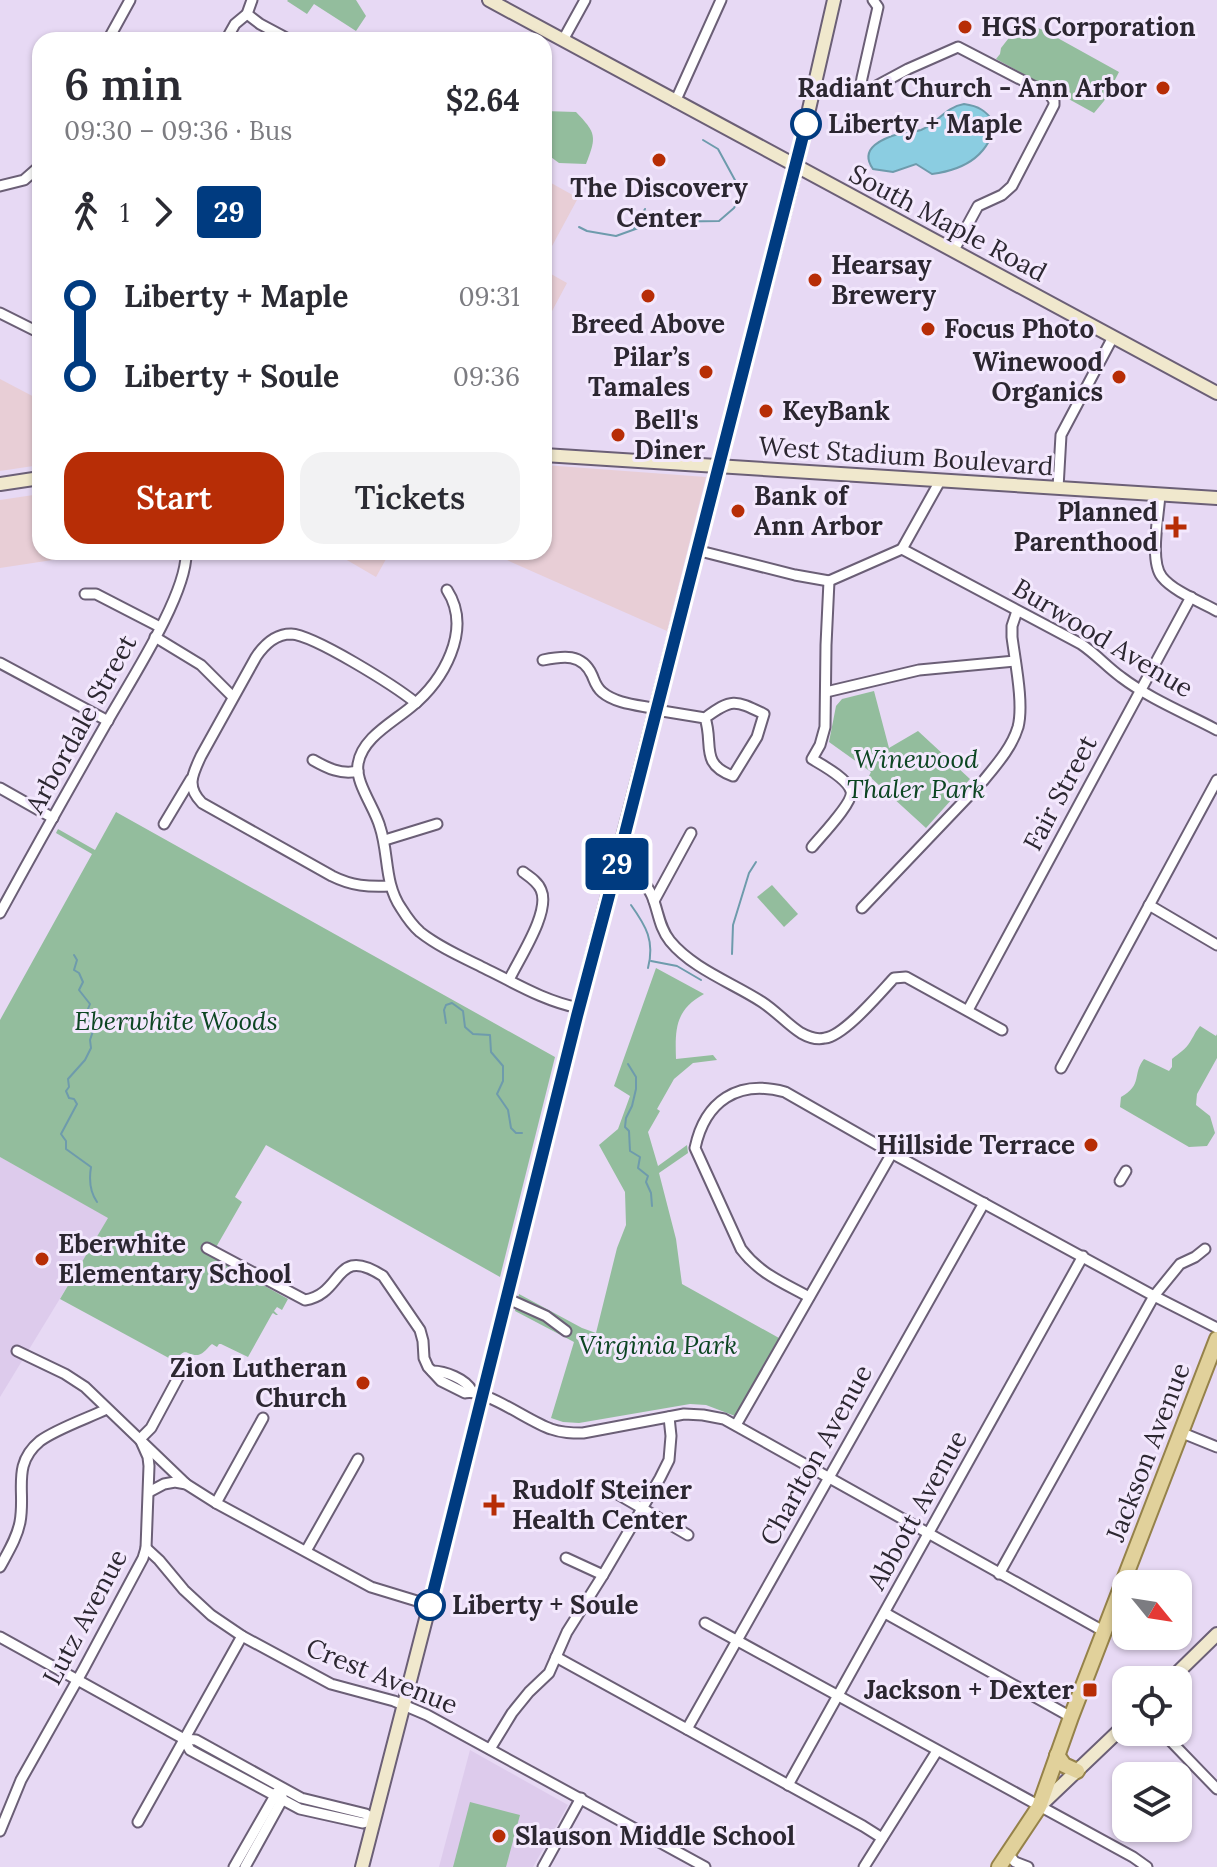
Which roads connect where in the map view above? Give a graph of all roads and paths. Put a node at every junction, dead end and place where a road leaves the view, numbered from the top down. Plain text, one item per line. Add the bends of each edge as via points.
1 (130, 0) edge
2 (252, 0) edge
3 (489, 0) edge
4 (585, 0) edge
5 (721, 0) edge
6 (834, 0) edge
7 (873, 0) edge
8 (247, 14) junction
9 (112, 32) edge
10 (230, 32) edge
11 (275, 32) edge
12 (548, 32) edge
13 (552, 34) edge
14 (563, 40) junction
15 (675, 102) junction
16 (796, 166) junction
17 (32, 173) edge
18 (0, 186) edge
19 (954, 250) junction
20 (0, 313) edge
21 (32, 329) edge
22 (1113, 337) junction
23 (1217, 393) edge
24 (552, 456) edge
25 (718, 466) junction
26 (32, 479) edge
27 (940, 481) junction
28 (0, 484) edge
29 (1058, 488) junction
30 (1160, 494) junction
31 (1217, 498) edge
32 (902, 549) junction
33 (696, 550) junction
34 (186, 560) edge
35 (829, 581) junction
36 (447, 590) dead end
37 (85, 594) dead end
38 (1191, 597) junction
39 (1017, 611) junction
40 (1217, 611) edge
41 (157, 632) junction
42 (543, 660) dead end
43 (1015, 661) junction
44 (0, 663) edge
45 (1141, 690) junction
46 (826, 692) junction
47 (233, 697) junction
48 (416, 703) junction
49 (657, 710) junction
50 (705, 718) junction
51 (108, 721) junction
52 (1217, 730) edge
53 (313, 760) dead end
54 (358, 771) junction
55 (193, 776) junction
56 (1217, 780) edge
57 (0, 788) edge
58 (53, 818) junction
59 (164, 824) dead end
60 (437, 824) dead end
61 (691, 833) dead end
62 (385, 840) junction
63 (812, 847) dead end
64 (523, 872) dead end
65 (615, 872) junction
66 (390, 886) junction
67 (654, 901) junction
68 (1149, 905) junction
69 (862, 908) dead end
70 (0, 913) edge
71 (1217, 945) edge
72 (509, 980) junction
73 (579, 1008) junction
74 (968, 1010) junction
75 (1002, 1030) dead end
76 (1061, 1068) dead end
77 (892, 1153) junction
78 (1126, 1171) dead end
79 (1120, 1181) dead end
80 (984, 1203) junction
81 (207, 1248) dead end
82 (1205, 1249) dead end
83 (1083, 1256) junction
84 (1154, 1296) junction
85 (809, 1297) junction
86 (506, 1298) junction
87 (1217, 1328) edge
88 (566, 1331) dead end
89 (1217, 1339) edge
90 (17, 1351) dead end
91 (180, 1374) dead end
92 (477, 1393) junction
93 (107, 1409) junction
94 (669, 1417) junction
95 (263, 1418) dead end
96 (736, 1425) junction
97 (1180, 1432) junction
98 (140, 1439) junction
99 (1217, 1447) edge
100 (358, 1459) dead end
101 (828, 1478) junction
102 (186, 1484) junction
103 (149, 1492) junction
104 (614, 1492) dead end
105 (216, 1503) junction
106 (643, 1508) junction
107 (929, 1534) junction
108 (688, 1535) dead end
109 (146, 1548) junction
110 (306, 1551) junction
111 (566, 1558) dead end
112 (0, 1567) edge
113 (999, 1574) junction
114 (603, 1575) junction
115 (430, 1605) junction
116 (885, 1613) junction
117 (705, 1623) dead end
118 (1105, 1632) junction
119 (1217, 1634) edge
120 (242, 1636) junction
121 (0, 1637) edge
122 (737, 1640) junction
123 (556, 1657) junction
124 (1184, 1666) edge
125 (78, 1680) junction
126 (838, 1696) junction
127 (404, 1704) junction
128 (1071, 1717) junction
129 (687, 1729) junction
130 (1112, 1737) edge
131 (184, 1739) junction
132 (1176, 1746) edge
133 (490, 1749) junction
134 (937, 1751) junction
135 (1057, 1755) junction
136 (1077, 1771) junction
137 (788, 1785) junction
138 (282, 1786) junction
139 (1217, 1789) edge
140 (278, 1797) junction
141 (581, 1798) junction
142 (1039, 1807) junction
143 (374, 1820) junction
144 (138, 1822) dead end
145 (0, 1831) edge
146 (882, 1838) junction
147 (1003, 1860) edge
148 (234, 1867) edge
149 (245, 1867) edge
150 (362, 1867) edge
151 (543, 1867) edge
152 (705, 1867) edge
153 (864, 1867) edge
154 (1028, 1867) edge
155 (1147, 1867) edge

1 - 9 street
2 - 8 street
3 - 12 main road, South Maple Road
4 - 14 street
5 - 15 street
6 - 16 main road
7 - 19 street via 878,7 864,88 958,47 1054,101 1012,186 978,206
8 - 10 street
8 - 11 street
13 - 14 main road, South Maple Road
14 - 15 main road, South Maple Road
15 - 16 main road, South Maple Road
16 - 19 main road, South Maple Road
16 - 25 main road
17 - 18 street
19 - 22 main road, South Maple Road
20 - 21 street
22 - 23 main road, South Maple Road
22 - 29 street via 1061,435
24 - 25 main road, West Stadium Boulevard
25 - 27 main road, West Stadium Boulevard
25 - 33 main road
26 - 28 main road
27 - 29 main road, West Stadium Boulevard
27 - 32 street
29 - 30 main road, West Stadium Boulevard
30 - 31 main road, West Stadium Boulevard
30 - 38 street via 1156,567
32 - 35 street
32 - 39 street, Burwood Avenue
33 - 35 street
33 - 49 main road
34 - 41 street, Arbordale Street
35 - 46 street
36 - 48 street via 458,632 452,653
37 - 41 street via 96,594
38 - 40 street
38 - 45 street, Fair Street
39 - 43 street via 1012,626
39 - 45 street, Burwood Avenue via 1081,644
41 - 47 street
41 - 51 street, Arbordale Street
42 - 49 street via 576,658 585,663 604,694
43 - 46 street via 919,670
43 - 69 street via 1019,725 1007,750
44 - 51 street
45 - 52 street, Burwood Avenue
45 - 74 street, Fair Street
46 - 63 street via 825,727 812,759 846,784 851,798
47 - 48 street via 266,643 286,634 315,641
47 - 55 street
48 - 54 street via 366,745
49 - 50 street
49 - 65 main road
50 - 50 street via 731,702 764,714 757,737 733,776 712,763
51 - 58 street, Arbordale Street
53 - 54 street via 329,769
54 - 62 street
55 - 59 street
55 - 66 street via 193,795 202,803 347,883
56 - 68 street
57 - 58 street
58 - 70 street, Arbordale Street
60 - 62 street
61 - 67 street
62 - 66 street
64 - 72 street via 542,890 543,899 533,934
65 - 67 street via 642,881
65 - 73 main road
66 - 72 street via 418,930
67 - 74 street via 661,927 682,953 813,1037 831,1037 843,1029 899,976
68 - 71 street
68 - 76 street
72 - 73 street
73 - 86 main road
74 - 75 street
77 - 80 street
77 - 85 street
77 - 85 street via 770,1088 730,1093 703,1123 695,1148 741,1249 760,1270
78 - 79 street
80 - 83 street
80 - 101 street, Charlton Avenue
81 - 92 street via 305,1300 317,1297 350,1265 374,1271 383,1276 420,1330 424,1358 432,1371 442,1371
82 - 84 street via 1180,1264
83 - 84 street
83 - 107 street, Abbott Avenue
84 - 87 street
84 - 113 street
85 - 96 street
86 - 88 street
86 - 92 main road
89 - 97 main road, Jackson Avenue
90 - 93 street via 65,1374
91 - 98 street
92 - 94 street via 568,1434
92 - 115 main road
93 - 98 street
93 - 112 street via 45,1438 26,1456 20,1523
94 - 96 street via 703,1415
94 - 106 street via 669,1460
95 - 105 street
96 - 101 street
97 - 99 street
97 - 118 main road, Jackson Avenue
98 - 102 street
98 - 103 street, Lutz Avenue via 148,1457
100 - 110 street
101 - 107 street
101 - 122 street, Charlton Avenue
102 - 103 street via 164,1484
102 - 105 street
103 - 109 street, Lutz Avenue
104 - 106 street
105 - 110 street
106 - 108 street
106 - 114 street
107 - 113 street
107 - 116 street, Abbott Avenue
109 - 120 street, Crest Avenue via 211,1615
109 - 125 street, Lutz Avenue
110 - 115 street via 371,1587
111 - 114 street
113 - 118 street
114 - 123 street
115 - 127 main road
116 - 126 street, Abbott Avenue
116 - 128 street
117 - 122 street
118 - 128 main road, Jackson Avenue
119 - 124 main road
120 - 127 street, Crest Avenue via 331,1684
120 - 131 street
121 - 125 street
122 - 126 street
122 - 129 street, Charlton Avenue
123 - 129 street
123 - 133 street
125 - 131 street
125 - 145 street, Lutz Avenue via 21,1780
126 - 134 street
126 - 137 street, Abbott Avenue
127 - 133 street, Crest Avenue
127 - 143 main road
128 - 135 main road, Jackson Avenue
129 - 137 street
130 - 136 main road
131 - 138 street via 196,1740
131 - 140 street via 190,1750
131 - 144 street
132 - 139 street
133 - 141 street, Crest Avenue
134 - 142 street
134 - 146 street
135 - 136 main road
135 - 142 main road, Jackson Avenue
136 - 142 main road
137 - 146 street
138 - 140 street
138 - 143 street via 301,1798
140 - 143 street via 300,1809 363,1823
140 - 148 street
140 - 149 street
141 - 151 street
141 - 152 street, Crest Avenue
142 - 147 main road, Jackson Avenue
142 - 155 street
143 - 150 main road
146 - 153 street
147 - 154 street

